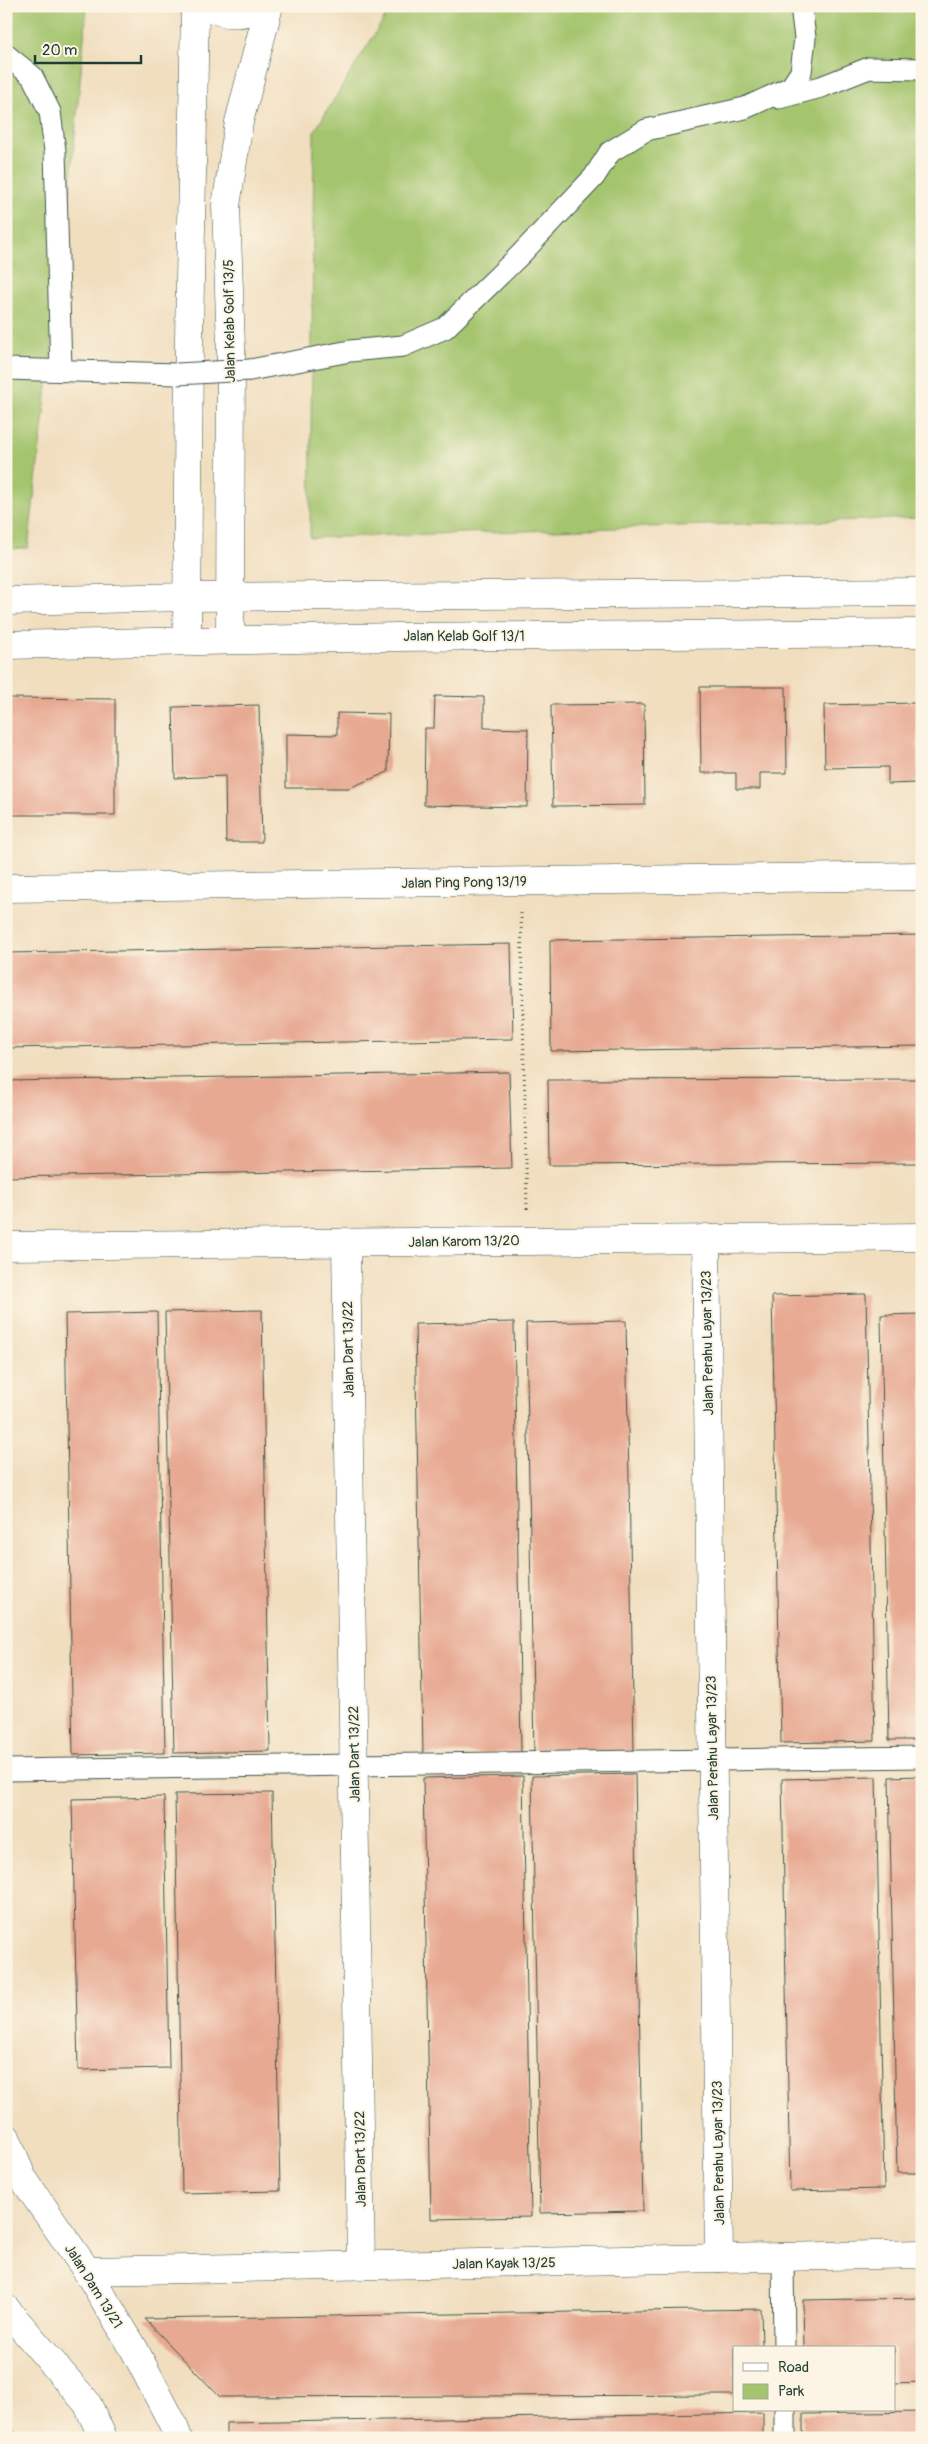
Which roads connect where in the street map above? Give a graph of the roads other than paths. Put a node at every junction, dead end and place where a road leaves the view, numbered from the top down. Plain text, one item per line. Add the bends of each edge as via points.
1 (195, 6) edge
2 (209, 6) edge
3 (267, 6) edge
4 (801, 6) edge
5 (6, 55) edge
6 (922, 68) edge
7 (745, 108) junction
8 (6, 369) edge
9 (61, 370) junction
10 (922, 592) edge
11 (187, 597) junction
12 (230, 598) junction
13 (6, 600) edge
14 (922, 633) edge
15 (230, 640) junction
16 (187, 642) junction
17 (6, 645) edge
18 (922, 876) edge
19 (6, 888) edge
20 (922, 1237) edge
21 (706, 1238) junction
22 (346, 1242) junction
23 (6, 1246) edge
24 (922, 1757) edge
25 (712, 1760) junction
26 (354, 1765) junction
27 (6, 1770) edge
28 (6, 2137) edge
29 (922, 2254) edge
30 (719, 2258) junction
31 (783, 2258) junction
32 (362, 2266) junction
33 (87, 2271) junction
34 (6, 2309) edge
35 (784, 2346) edge
36 (785, 2412) edge
37 (103, 2438) edge
38 (178, 2438) edge
39 (785, 2438) edge

1 - 11 street
2 - 3 street via 231,14
3 - 12 street, Jalan Kelab Golf 13/5 via 239,122 226,206 231,346
4 - 7 lane via 805,38 800,72 791,87
5 - 9 lane via 32,76 50,112 55,150
6 - 7 lane via 869,68 821,87
7 - 9 lane, bridge via 646,130 610,152 594,177 445,328 403,346 350,351 250,370 177,374
8 - 9 lane
10 - 12 street
11 - 12 street
11 - 13 street
11 - 16 street
12 - 15 street, Jalan Kelab Golf 13/5
14 - 15 street, Jalan Kelab Golf 13/1
15 - 16 street, Jalan Kelab Golf 13/1
16 - 17 street, Jalan Kelab Golf 13/1
18 - 19 street, Jalan Ping Pong 13/19
20 - 21 street, Jalan Karom 13/20
21 - 22 street, Jalan Karom 13/20
21 - 25 street, Jalan Perahu Layar 13/23
22 - 23 street, Jalan Karom 13/20
22 - 26 street, Jalan Dart 13/22
24 - 25 lane
25 - 26 lane
25 - 30 street, Jalan Perahu Layar 13/23
26 - 27 lane
26 - 32 street, Jalan Dart 13/22
28 - 33 street, Jalan Dam 13/21 via 22,2177
29 - 31 street, Jalan Kayak 13/25
30 - 31 street, Jalan Kayak 13/25
30 - 32 street, Jalan Kayak 13/25
31 - 35 lane
32 - 33 street, Jalan Kayak 13/25
33 - 38 street, Jalan Dam 13/21 via 133,2347
34 - 37 street via 87,2403
36 - 39 lane

